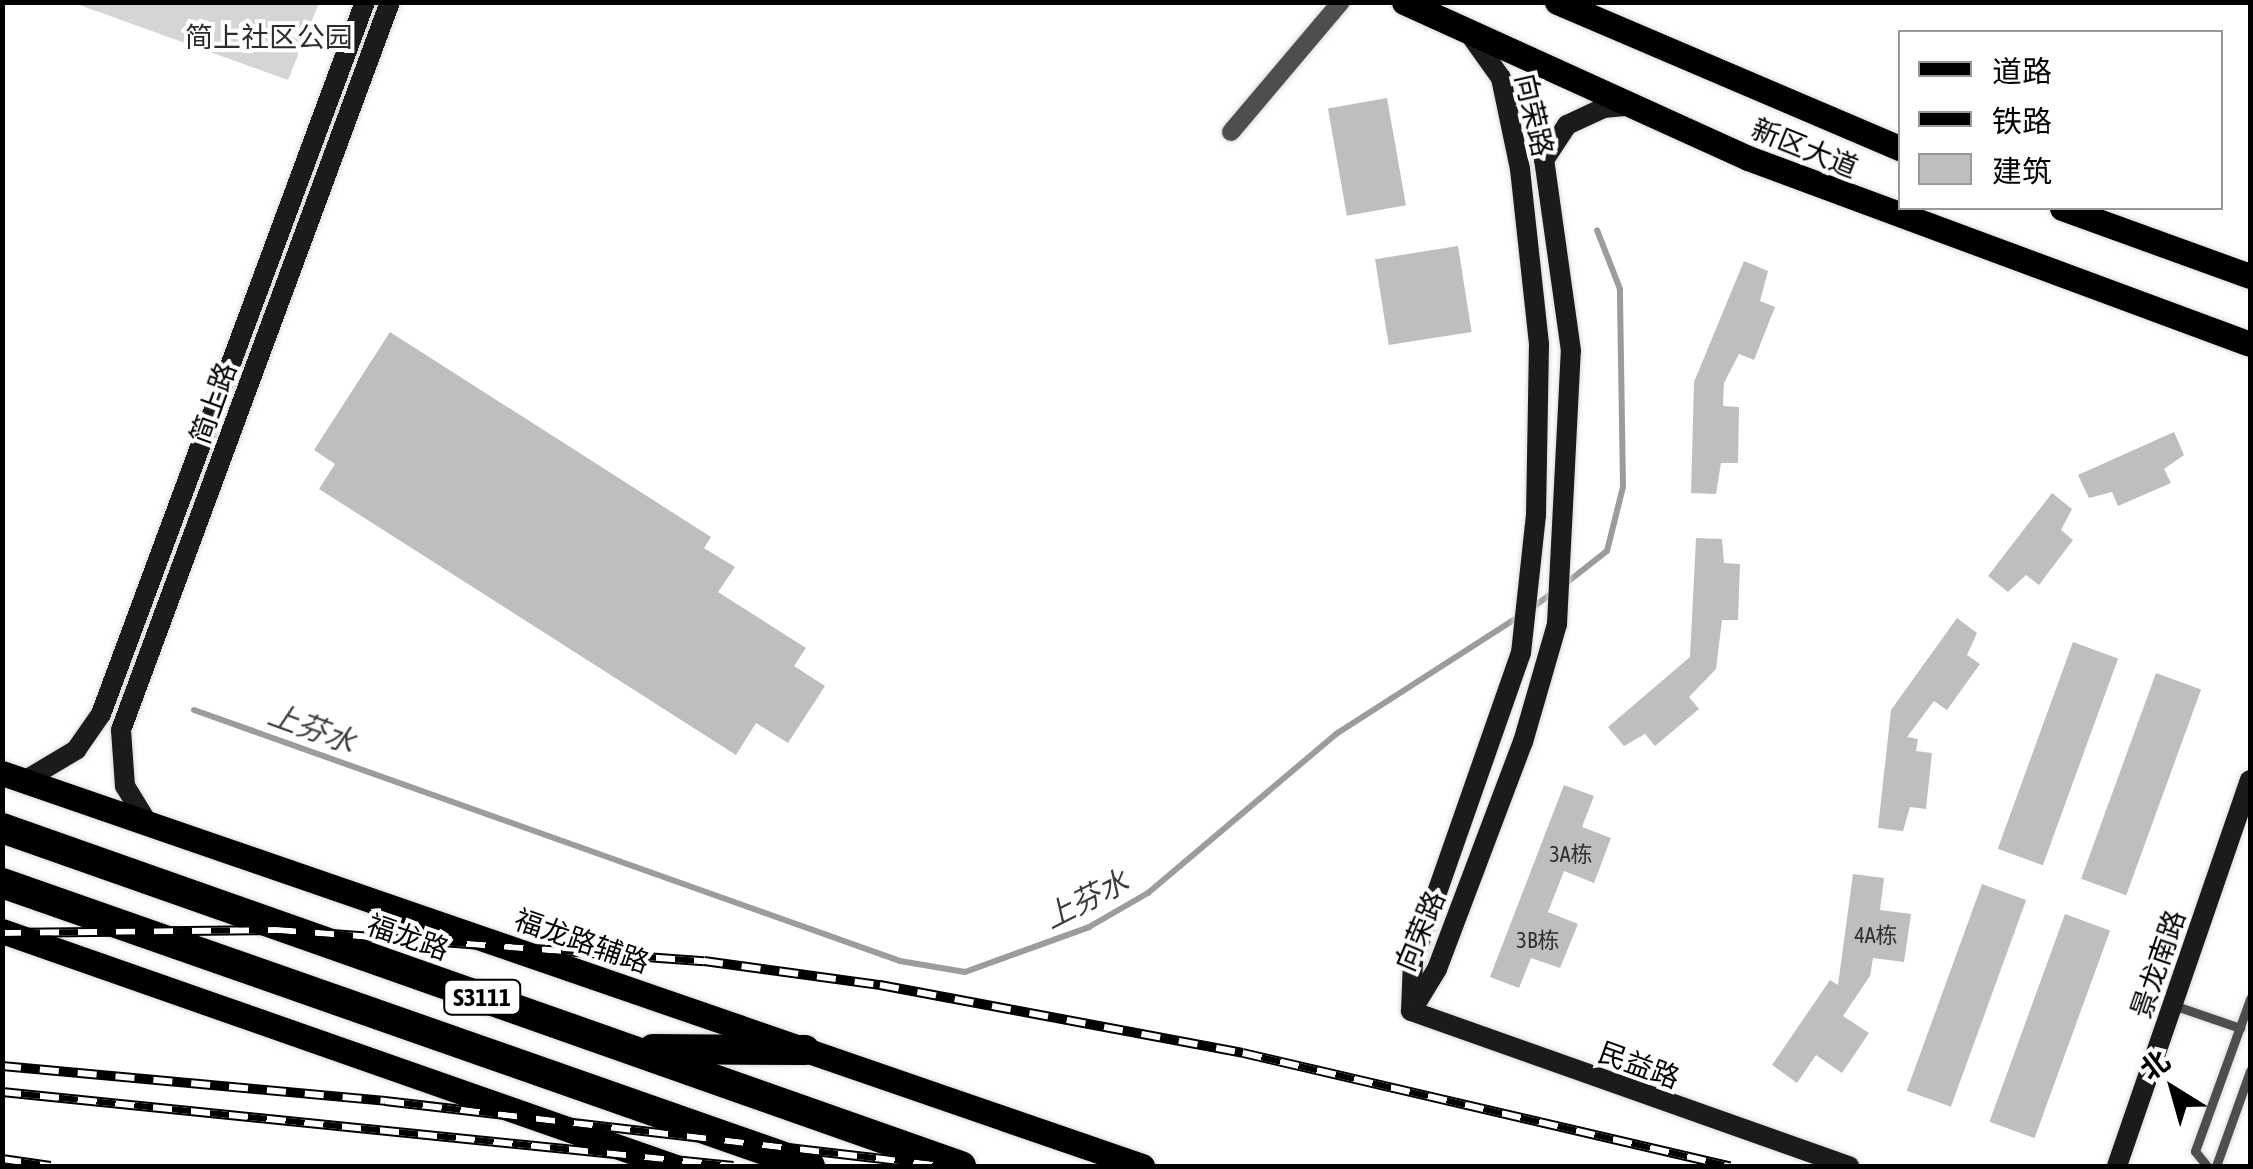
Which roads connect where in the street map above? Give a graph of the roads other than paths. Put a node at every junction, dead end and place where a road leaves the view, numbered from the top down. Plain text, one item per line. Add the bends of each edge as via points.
1 (365, 2) edge
2 (390, 2) edge
3 (1341, 2) edge
4 (1404, 2) edge
5 (1557, 2) edge
6 (1586, 11) edge
7 (1466, 32) junction
8 (1628, 106) junction
9 (1231, 132) dead end
10 (1898, 147) edge
11 (2068, 210) edge
12 (2250, 276) edge
13 (2250, 344) edge
14 (13, 777) edge
15 (2250, 780) edge
16 (147, 822) junction
17 (2, 828) edge
18 (2, 882) edge
19 (2, 931) edge
20 (2250, 999) edge
21 (2173, 1004) junction
22 (1411, 1011) junction
23 (2240, 1028) junction
24 (627, 1048) junction
25 (805, 1050) junction
26 (2250, 1071) edge
27 (674, 1166) edge
28 (810, 1166) edge
29 (961, 1166) edge
30 (1142, 1166) edge
31 (1849, 1166) edge
32 (2117, 1166) edge
33 (2208, 1166) edge
34 (2216, 1166) edge

1 - 14 main road, 简上路 via 101,714 76,750
2 - 16 main road, 简上路 via 121,730 125,786
3 - 9 street
4 - 7 main road, 新区大道
5 - 6 main road, 新区大道
6 - 10 main road, 新区大道
7 - 8 main road, 新区大道
7 - 22 main road, 向荣路 via 1501,78 1520,169 1539,344 1536,516 1521,653 1413,961
8 - 13 main road, 新区大道 via 1902,219
8 - 22 main road, 向荣路 via 1603,108 1566,125 1544,160 1571,351 1556,624 1538,700 1437,969
11 - 12 main road
14 - 16 main road, 福龙路辅路
15 - 21 main road, 景龙南路
16 - 25 main road, 福龙路辅路
17 - 24 highway, 福龙路 / S3111
18 - 28 highway, S3111
19 - 27 main road
20 - 23 lane
21 - 23 lane
21 - 32 main road, 景龙南路
22 - 31 main road, 民益路
23 - 33 lane via 2196,1151
24 - 25 highway
24 - 29 highway, 福龙路 / S3111
25 - 30 main road, 福龙路辅路
26 - 34 lane

